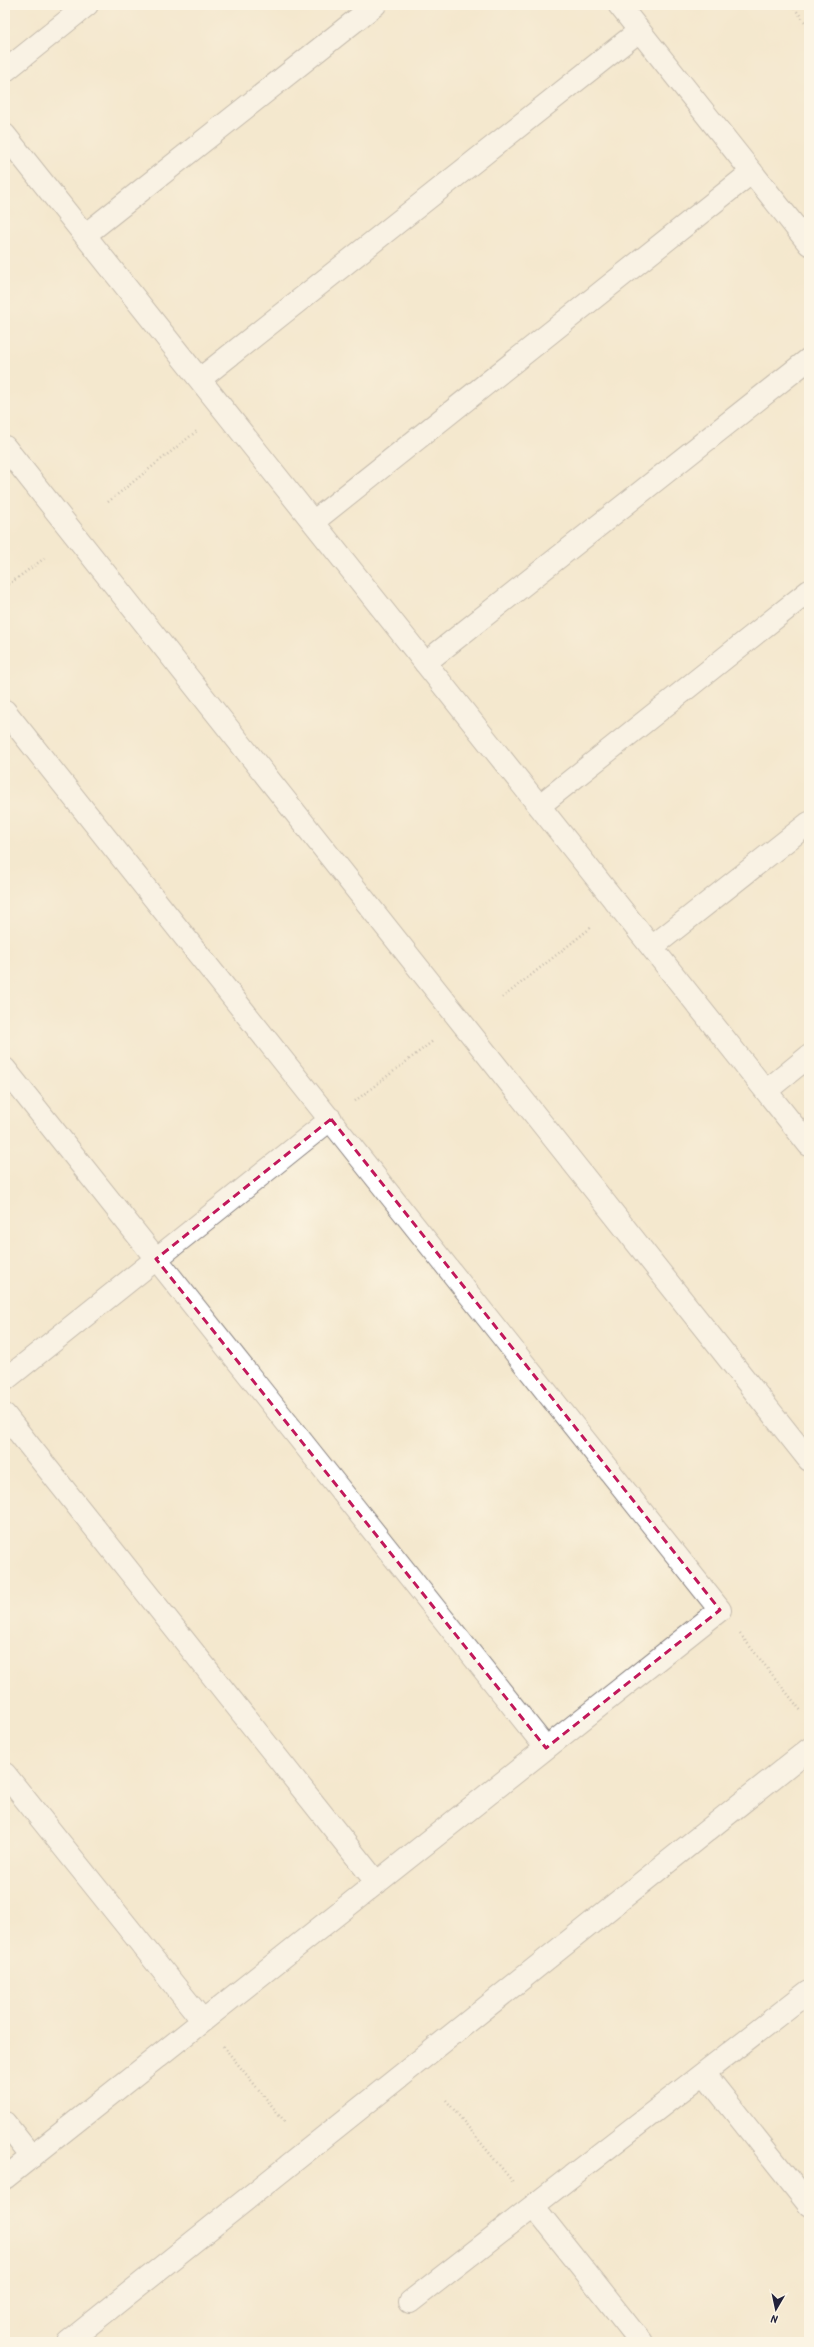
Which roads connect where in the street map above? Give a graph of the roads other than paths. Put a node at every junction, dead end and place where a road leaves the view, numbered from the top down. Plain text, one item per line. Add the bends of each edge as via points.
1 (87, 5) edge
2 (375, 5) edge
3 (619, 5) edge
4 (639, 31) junction
5 (5, 71) edge
6 (5, 135) edge
7 (752, 172) junction
8 (85, 235) junction
9 (809, 244) edge
10 (809, 360) edge
11 (200, 379) junction
12 (5, 447) edge
13 (313, 522) junction
14 (809, 591) edge
15 (425, 663) junction
16 (5, 711) edge
17 (539, 806) junction
18 (809, 823) edge
19 (652, 948) junction
20 (809, 1056) edge
21 (5, 1069) edge
22 (766, 1091) junction
23 (331, 1119) junction
24 (809, 1145) edge
25 (156, 1259) junction
26 (5, 1380) edge
27 (5, 1415) edge
28 (809, 1460) edge
29 (546, 1748) junction
30 (809, 1749) edge
31 (5, 1774) edge
32 (377, 1883) junction
33 (809, 1991) edge
34 (203, 2021) junction
35 (704, 2073) junction
36 (5, 2123) edge
37 (32, 2157) junction
38 (5, 2178) edge
39 (809, 2205) edge
40 (534, 2207) junction
41 (410, 2302) dead end
42 (68, 2342) edge
43 (641, 2342) edge

1 - 5 street
2 - 8 street
3 - 4 street
4 - 7 street
4 - 11 street
6 - 8 street
7 - 9 street
7 - 13 street
8 - 11 street
10 - 15 street
11 - 13 street
12 - 28 street
13 - 15 street
14 - 17 street
15 - 17 street
16 - 23 street
17 - 19 street
18 - 19 street
19 - 22 street
20 - 22 street
21 - 25 street
22 - 24 street
23 - 25 street
23 - 29 street via 720,1610
25 - 26 street
25 - 29 street
27 - 32 street
29 - 32 street
30 - 42 street
31 - 34 street
32 - 34 street
33 - 35 street
34 - 37 street
35 - 39 street
35 - 40 street
36 - 37 street
37 - 38 street
40 - 41 street
40 - 43 street

